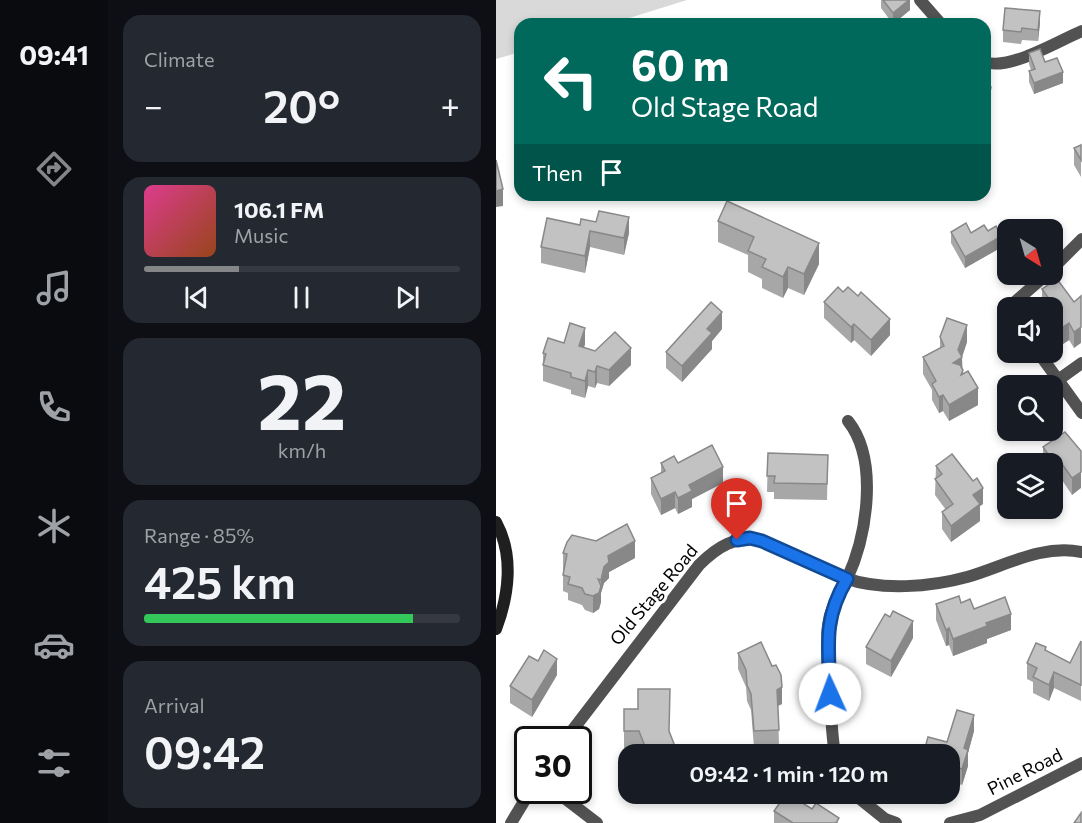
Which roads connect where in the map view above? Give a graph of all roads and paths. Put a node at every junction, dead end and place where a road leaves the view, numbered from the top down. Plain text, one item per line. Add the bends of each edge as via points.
1 (920, 0) edge
2 (936, 18) edge
3 (1081, 31) edge
4 (991, 65) edge
5 (1081, 239) edge
6 (1063, 258) edge
7 (1034, 285) edge
8 (1020, 297) edge
9 (1081, 363) edge
10 (1063, 376) edge
11 (1063, 388) edge
12 (1081, 413) edge
13 (848, 421) dead end
14 (496, 522) edge
15 (1081, 552) edge
16 (847, 579) junction
17 (496, 629) edge
18 (576, 726) edge
19 (834, 744) edge
20 (1081, 763) edge
21 (523, 804) edge
22 (572, 804) edge
23 (866, 804) edge
24 (511, 823) edge
25 (597, 823) edge
26 (896, 823) edge
27 (950, 823) edge

1 - 2 street
3 - 4 street via 1020,59
5 - 6 street
7 - 8 street
9 - 10 street
11 - 12 street
13 - 16 street via 865,450 867,495
14 - 17 street via 505,545 508,578
15 - 16 street, Old Stage Road via 1036,553 966,577 911,586
16 - 18 street, Old Stage Road via 750,538 724,545 691,574
16 - 19 street via 834,602 828,626
20 - 27 street, Pine Road via 989,810
21 - 24 street
22 - 25 street
23 - 26 street

